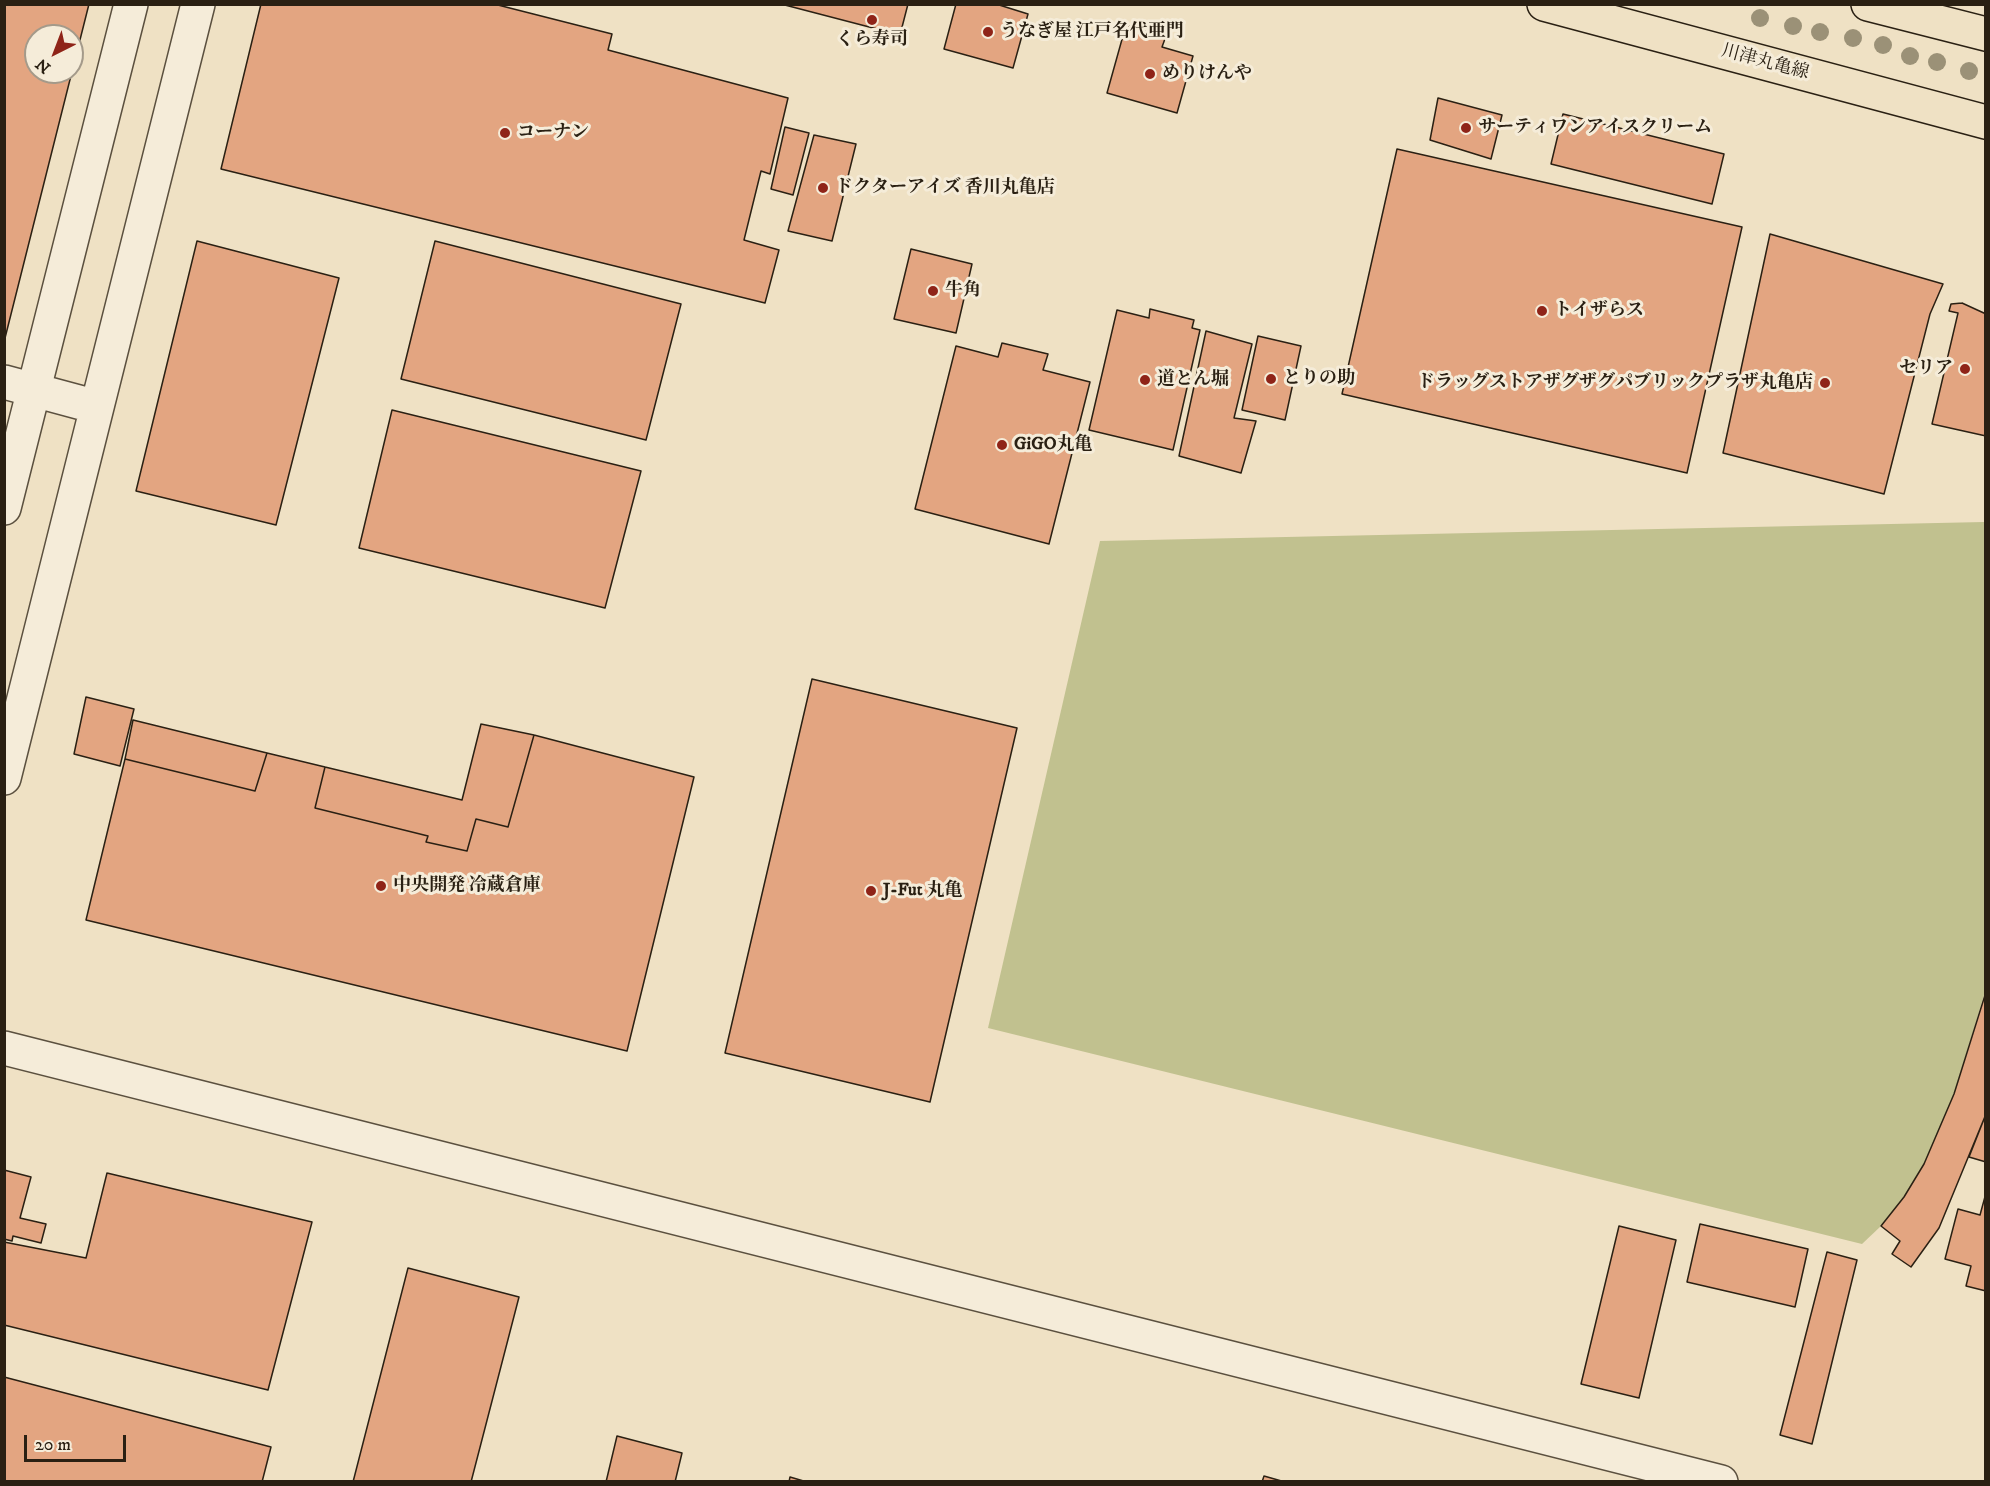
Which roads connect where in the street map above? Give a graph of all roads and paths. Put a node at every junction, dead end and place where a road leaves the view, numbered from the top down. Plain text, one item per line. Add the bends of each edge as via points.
1 (131, 4) edge
2 (198, 4) edge
3 (1544, 4) edge
4 (1868, 4) edge
5 (1986, 34) edge
6 (1986, 122) edge
7 (19, 386) edge
8 (97, 407) junction
9 (4, 508) edge
10 (4, 778) edge
11 (4, 1048) edge
12 (1721, 1482) edge

1 - 7 street
2 - 8 street
3 - 6 main road, 川津丸亀線
4 - 5 main road
7 - 8 street
7 - 9 street
8 - 10 street
11 - 12 street

